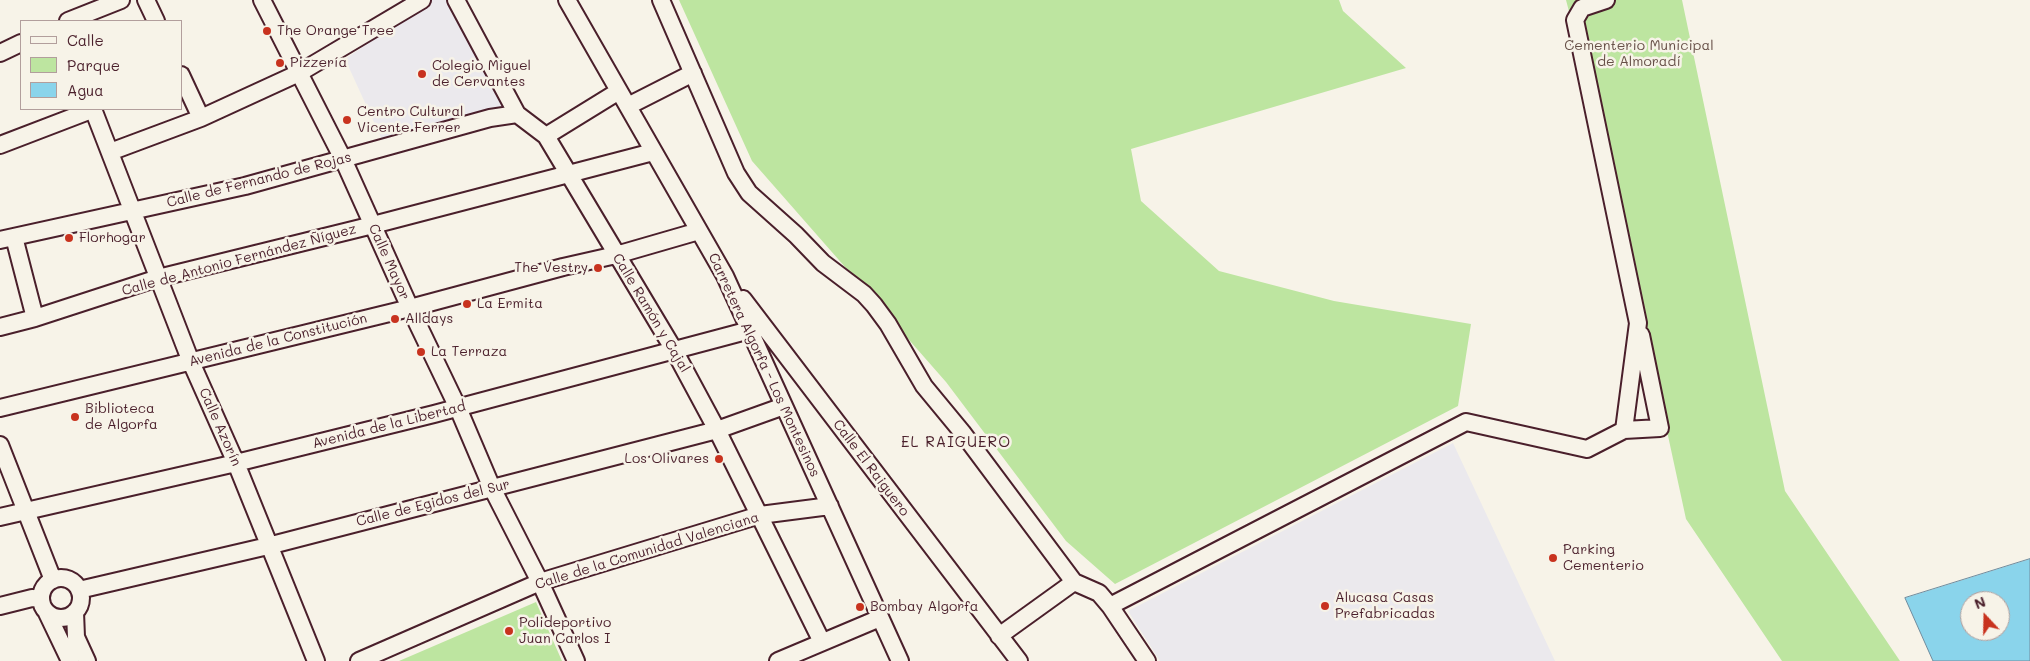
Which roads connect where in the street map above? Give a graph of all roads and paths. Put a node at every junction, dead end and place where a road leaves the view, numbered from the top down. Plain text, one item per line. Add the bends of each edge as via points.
1 (121, 0) edge
2 (146, 0) edge
3 (262, 0) edge
4 (422, 0) edge
5 (567, 0) edge
6 (661, 0) edge
7 (461, 1) edge
8 (1599, 1) edge
9 (71, 20) edge
10 (156, 20) edge
11 (20, 44) edge
12 (0, 54) edge
13 (299, 73) junction
14 (693, 73) junction
15 (182, 77) edge
16 (619, 91) junction
17 (628, 106) junction
18 (91, 110) edge
19 (94, 110) edge
20 (517, 114) junction
21 (202, 118) junction
22 (546, 136) junction
23 (0, 146) edge
24 (110, 152) junction
25 (653, 152) junction
26 (344, 159) junction
27 (567, 174) junction
28 (133, 212) junction
29 (373, 225) junction
30 (699, 231) junction
31 (7, 239) edge
32 (616, 255) junction
33 (725, 276) junction
34 (158, 278) junction
35 (410, 308) junction
36 (35, 318) junction
37 (1638, 323) junction
38 (0, 327) edge
39 (750, 330) junction
40 (674, 350) junction
41 (191, 362) junction
42 (784, 406) junction
43 (0, 408) edge
44 (458, 408) junction
45 (717, 430) junction
46 (1624, 430) junction
47 (0, 445) edge
48 (236, 463) junction
49 (492, 488) junction
50 (830, 506) junction
51 (26, 510) junction
52 (760, 515) junction
53 (0, 517) edge
54 (268, 546) junction
55 (53, 580) junction
56 (540, 582) junction
57 (1074, 582) junction
58 (79, 590) junction
59 (0, 606) edge
60 (44, 606) junction
61 (1110, 606) junction
62 (75, 612) junction
63 (880, 618) junction
64 (999, 636) junction
65 (822, 642) junction
66 (70, 661) edge
67 (87, 661) edge
68 (316, 661) edge
69 (359, 661) edge
70 (576, 661) edge
71 (778, 661) edge
72 (900, 661) edge
73 (1019, 661) edge
74 (1148, 661) edge

1 - 9 street
2 - 10 street
3 - 13 street, Calle Mayor
4 - 13 street
5 - 16 street, Carretera Algorfa - Los Montesinos
6 - 14 street
7 - 20 street, Calle Ramón y Cajal
8 - 37 street via 1582,8 1576,20
11 - 12 street
13 - 21 street
13 - 26 street, Calle Mayor
14 - 17 street
14 - 57 street via 736,173 749,193 822,263 874,305 924,386
15 - 21 street
16 - 17 street, Carretera Algorfa - Los Montesinos
16 - 22 street
17 - 25 street, Carretera Algorfa - Los Montesinos
18 - 23 street
19 - 24 street, Calle Azorín
20 - 22 street, Calle Ramón y Cajal
20 - 26 street, Calle de Fernando de Rojas via 490,118
21 - 24 street
22 - 27 street, Calle Ramón y Cajal
24 - 28 street, Calle Azorín
25 - 27 street, Calle de Antonio Fernández Ñíguez
25 - 30 street, Carretera Algorfa - Los Montesinos
26 - 28 street, Calle de Fernando de Rojas
26 - 29 street, Calle Mayor
27 - 29 street, Calle de Antonio Fernández Ñíguez
27 - 32 street, Calle Ramón y Cajal
28 - 31 street, Calle de Fernando de Rojas
28 - 34 street, Calle Azorín
29 - 34 street, Calle de Antonio Fernández Ñíguez
29 - 35 street, Calle Mayor
30 - 32 street, Avenida de la Constitución
30 - 33 street, Carretera Algorfa - Los Montesinos
31 - 36 street
32 - 35 street, Avenida de la Constitución
32 - 40 street, Calle Ramón y Cajal
33 - 39 street, Carretera Algorfa - Los Montesinos
33 - 64 street, Calle El Raiguero
34 - 36 street, Calle de Antonio Fernández Ñíguez
34 - 41 street, Calle Azorín
35 - 41 street, Avenida de la Constitución
35 - 44 street, Calle Mayor
36 - 38 street, Calle de Antonio Fernández Ñíguez
37 - 46 street
37 - 46 street via 1660,428
39 - 40 street, Avenida de la Libertad
39 - 42 street, Carretera Algorfa - Los Montesinos
40 - 44 street, Avenida de la Libertad
40 - 45 street, Calle Ramón y Cajal
41 - 43 street, Avenida de la Constitución
41 - 48 street, Calle Azorín
42 - 45 street, Calle de Egidos del Sur
42 - 50 street, Carretera Algorfa - Los Montesinos
44 - 48 street, Avenida de la Libertad
44 - 49 street, Calle Mayor
45 - 49 street, Calle de Egidos del Sur
45 - 52 street, Calle Ramón y Cajal
46 - 61 street via 1587,449 1466,422
47 - 51 street
48 - 51 street, Avenida de la Libertad
48 - 54 street, Calle Azorín
49 - 54 street, Calle de Egidos del Sur
49 - 56 street, Calle Mayor
50 - 52 street, Calle de la Comunidad Valenciana
50 - 63 street, Carretera Algorfa - Los Montesinos
51 - 53 street, Avenida de la Libertad
51 - 55 street
52 - 56 street, Calle de la Comunidad Valenciana
52 - 65 street, Calle Ramón y Cajal
54 - 58 street, Calle de Egidos del Sur
54 - 68 street, Calle Azorín
55 - 58 street via 68,580
55 - 60 street via 42,591
56 - 69 street, Calle de la Comunidad Valenciana
56 - 70 street, Calle Mayor
57 - 61 street via 1099,593
57 - 64 street
58 - 62 street via 81,598
59 - 60 street via 32,598
60 - 62 street via 54,617 69,617
60 - 66 street
61 - 74 street
62 - 67 street via 76,637
63 - 65 street
63 - 72 street, Carretera Algorfa - Los Montesinos
64 - 73 street, Calle El Raiguero
65 - 71 street

